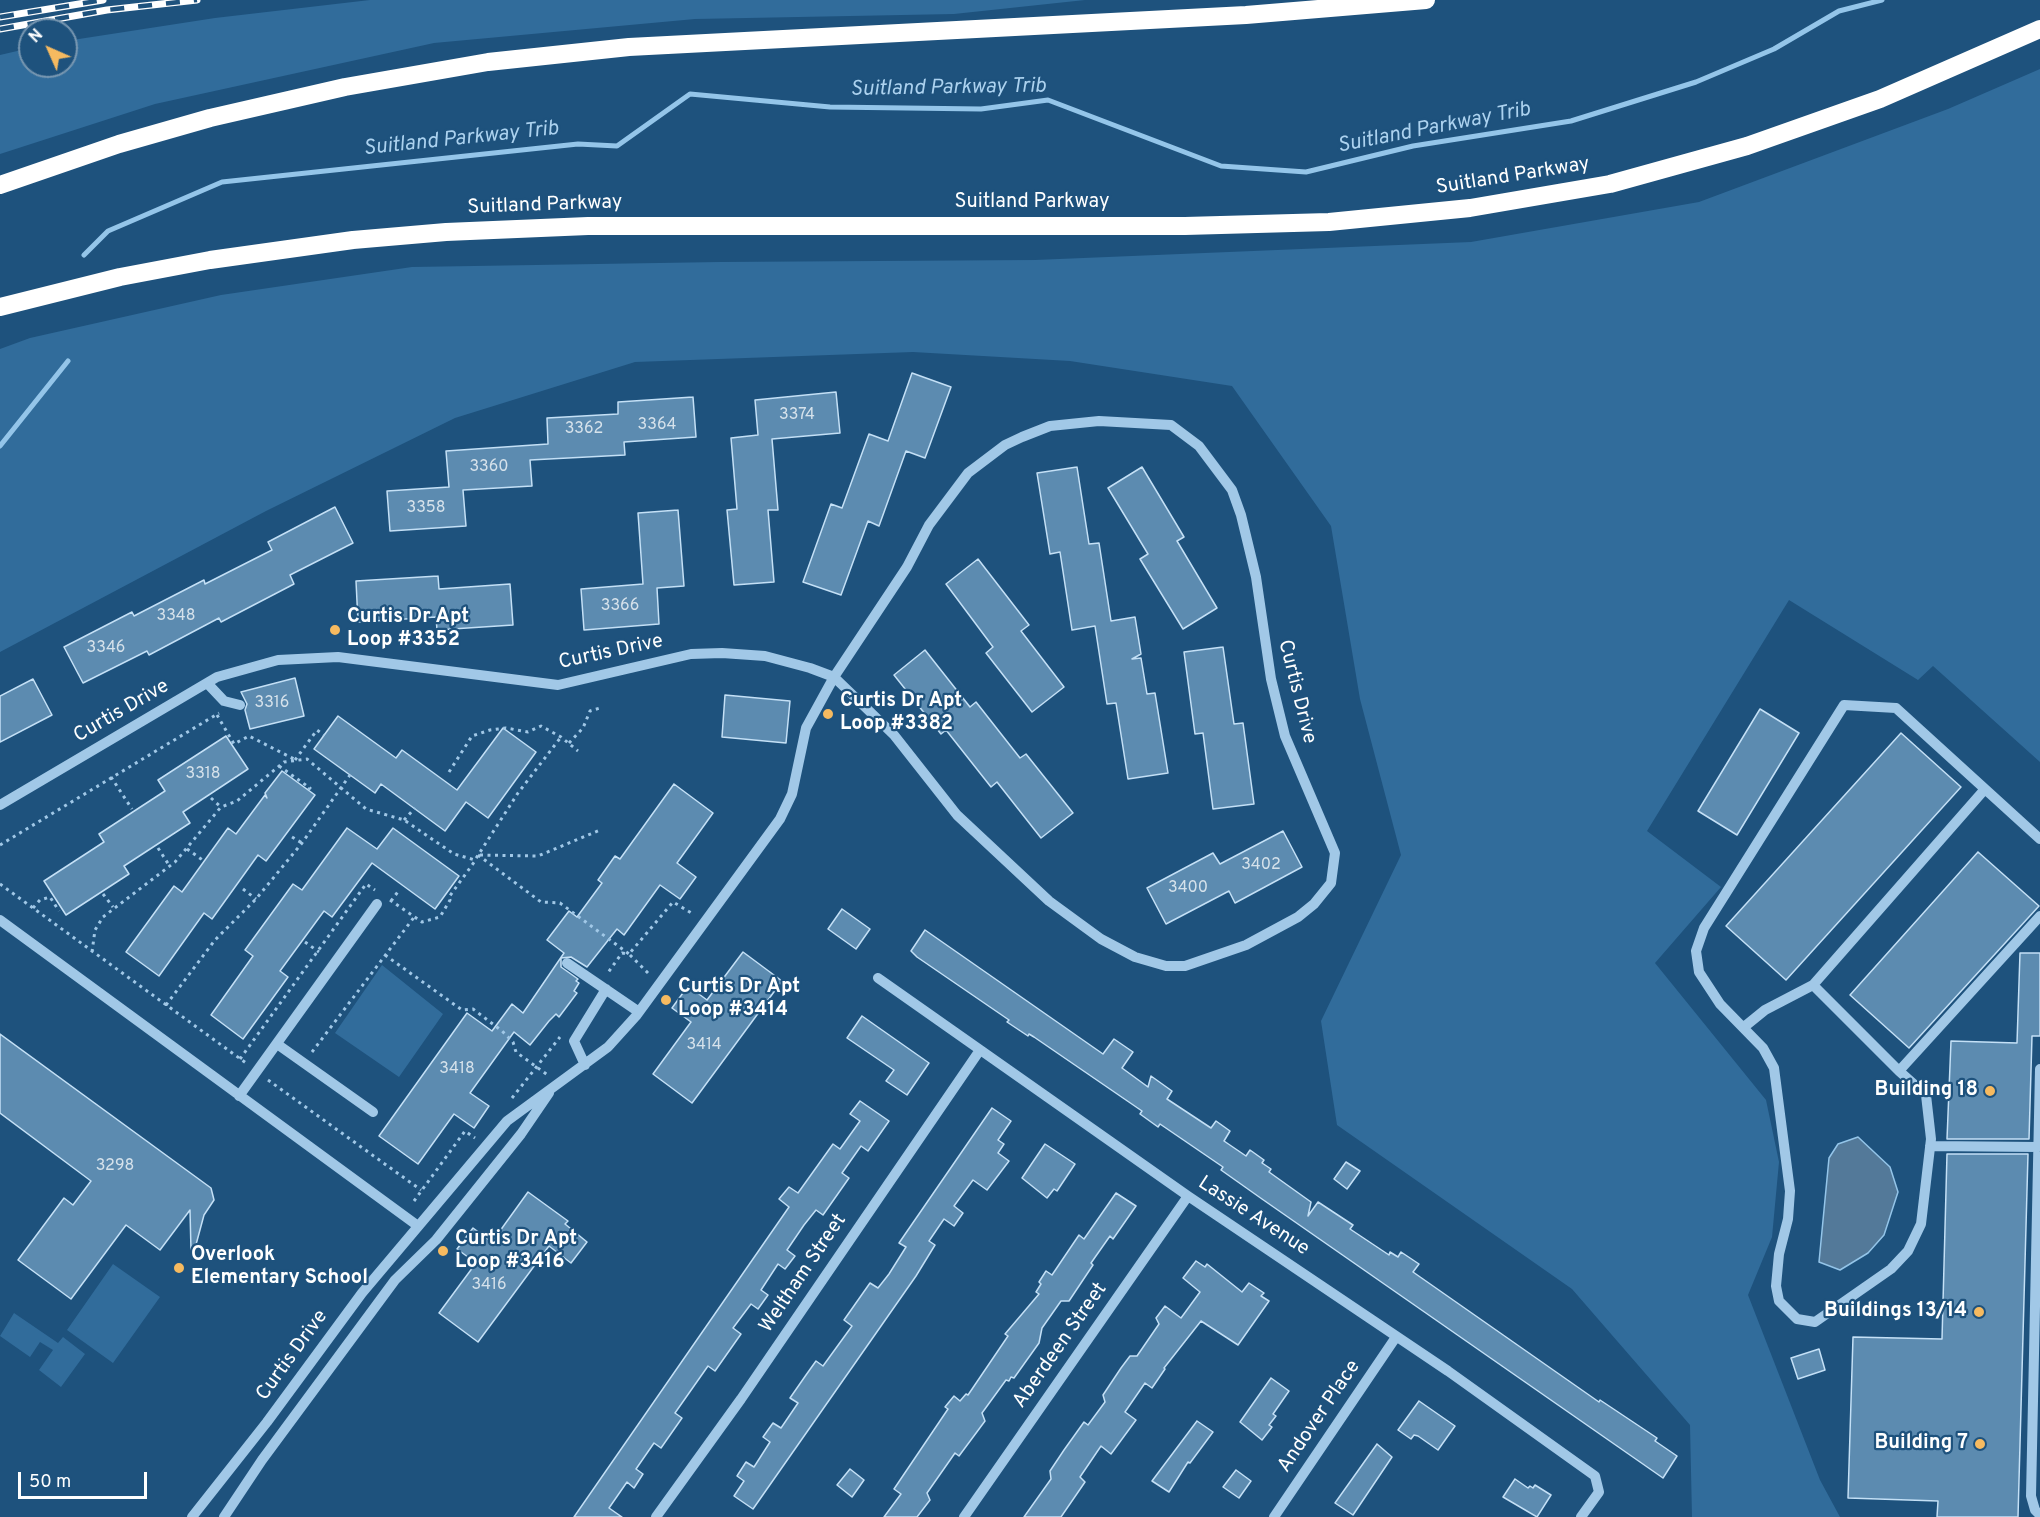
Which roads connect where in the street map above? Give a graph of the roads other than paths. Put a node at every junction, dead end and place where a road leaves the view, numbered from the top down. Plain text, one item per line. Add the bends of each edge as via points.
1 (1426, 0) edge
2 (2040, 29) edge
3 (0, 186) edge
4 (0, 307) edge
5 (834, 677) junction
6 (207, 683) junction
7 (235, 704) road end
8 (1985, 789) junction
9 (0, 805) edge
10 (2040, 839) edge
11 (377, 904) dead end
12 (2040, 915) edge
13 (0, 921) edge
14 (567, 963) dead end
15 (878, 978) dead end
16 (1813, 985) junction
17 (603, 987) junction
18 (639, 1012) junction
19 (1744, 1027) junction
20 (277, 1044) junction
21 (980, 1050) junction
22 (585, 1065) junction
23 (2040, 1069) edge
24 (1899, 1071) junction
25 (555, 1087) junction
26 (239, 1096) junction
27 (374, 1112) dead end
28 (1930, 1146) junction
29 (2038, 1147) junction
30 (1188, 1196) junction
31 (418, 1226) junction
32 (1396, 1337) junction
33 (2036, 1388) edge
34 (2040, 1515) edge
35 (192, 1517) edge
36 (224, 1517) edge
37 (656, 1517) edge
38 (964, 1517) edge
39 (1274, 1517) edge
40 (1581, 1517) edge

1 - 3 highway via 1246,15 629,47 523,57 401,76 254,107 119,144
2 - 4 highway, Suitland Parkway via 1880,99 1747,146 1610,184 1470,208 1329,222 1215,225 597,226 446,232 353,240 199,262
5 - 5 street, Curtis Drive via 894,735 957,814 1048,901 1101,939 1135,957 1166,966 1204,962 1298,917 1331,883 1335,854 1285,736 1241,515 1232,490 1219,471 1198,446 1171,425 1099,421 1050,426 996,452 968,473 929,525 907,567
5 - 6 street, Curtis Drive via 765,656 722,653 691,654 558,685 338,657 278,660
5 - 18 street, Curtis Drive via 806,728 792,794 780,819
6 - 7 street via 224,701
6 - 9 street, Curtis Drive
8 - 10 street
8 - 16 street
8 - 19 street via 1896,708 1844,705 1704,928 1696,951 1699,972 1709,988
11 - 20 street
12 - 24 street
13 - 26 street
14 - 17 street
15 - 21 street, Lassie Avenue
16 - 19 street
16 - 24 street
17 - 18 street
17 - 22 street via 574,1041
18 - 22 street, Curtis Drive via 608,1047
19 - 28 street via 1774,1068 1790,1191 1776,1286 1779,1301 1797,1319 1815,1322 1891,1269 1908,1251 1921,1224
20 - 26 street
20 - 27 street
21 - 30 street, Lassie Avenue
21 - 37 street, Weltham Street
22 - 25 street, Curtis Drive
23 - 29 street
24 - 28 street via 1926,1095
25 - 31 street, Curtis Drive via 507,1121
25 - 36 street, Curtis Drive via 436,1240 395,1280
26 - 31 street
28 - 29 street
29 - 33 street
30 - 32 street, Lassie Avenue
30 - 38 street, Aberdeen Street
31 - 35 street, Curtis Drive via 362,1293
32 - 39 street, Andover Place
32 - 40 street, Lassie Avenue via 1595,1476 1599,1492
33 - 34 street via 2031,1496

